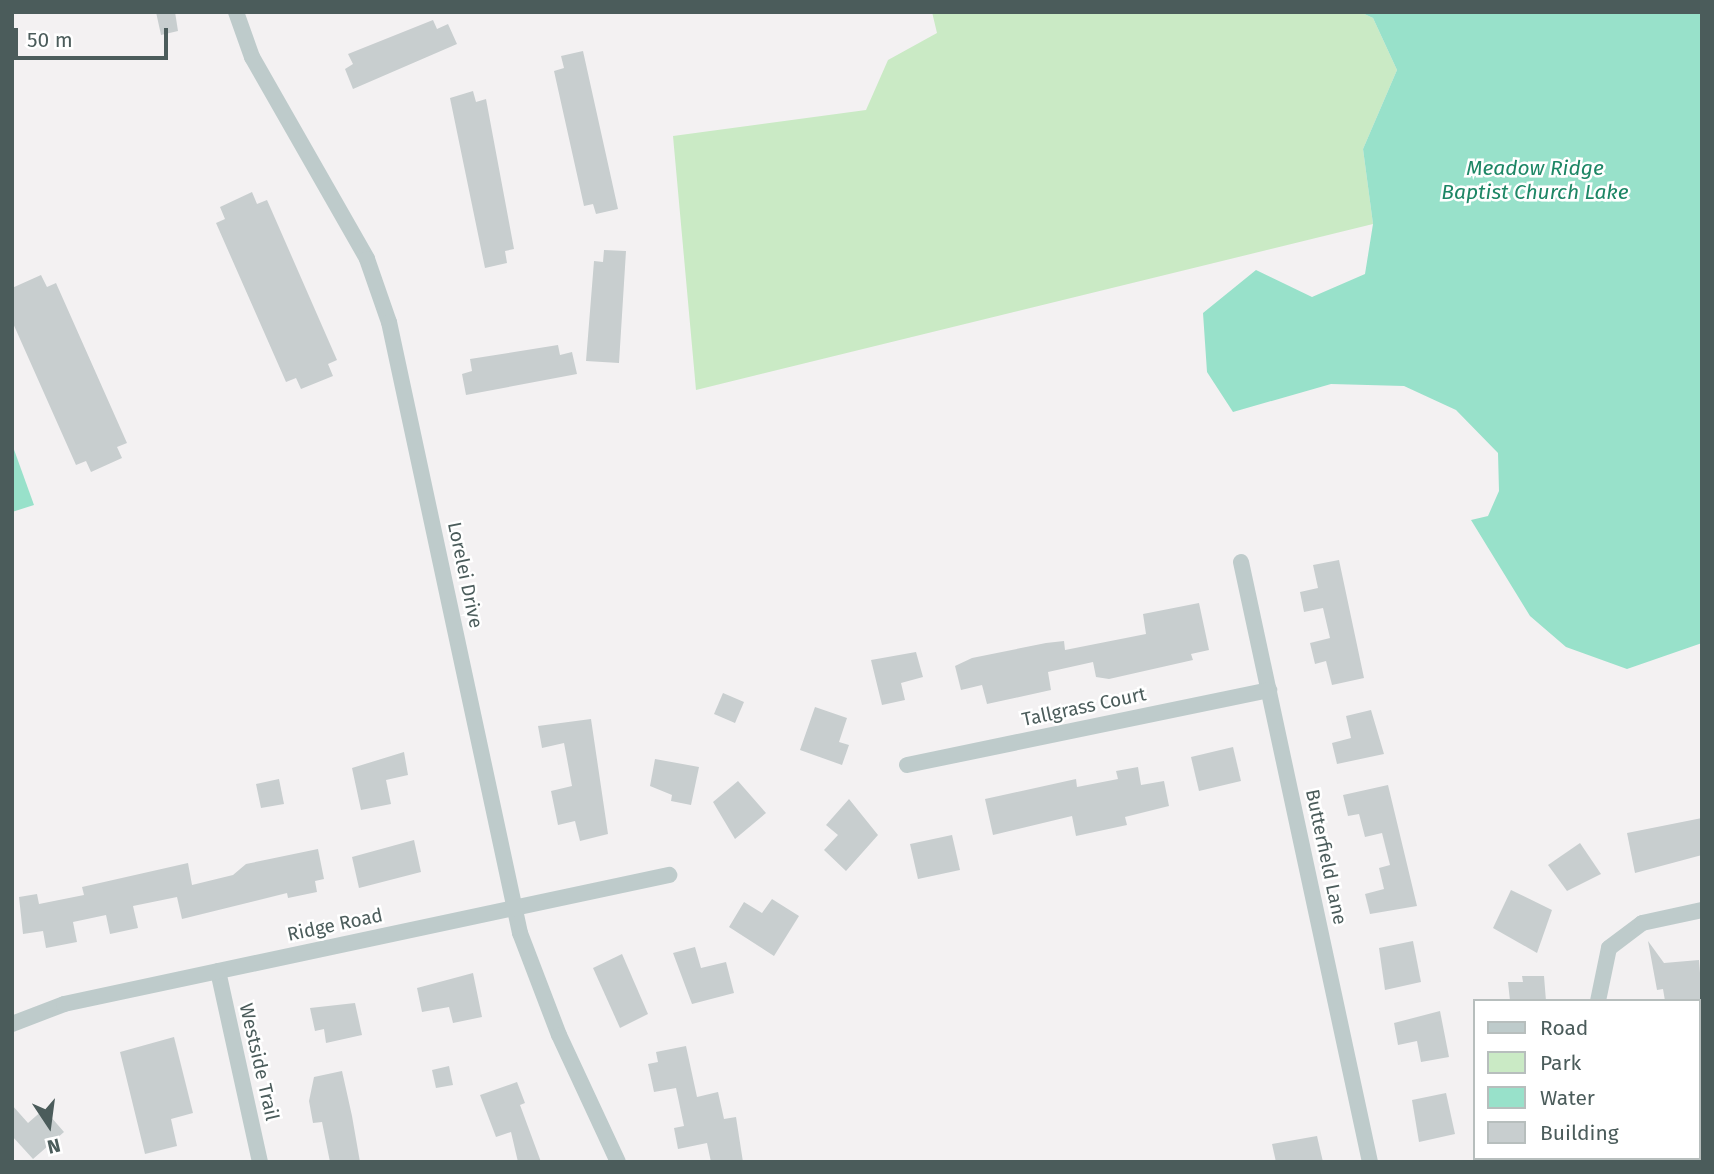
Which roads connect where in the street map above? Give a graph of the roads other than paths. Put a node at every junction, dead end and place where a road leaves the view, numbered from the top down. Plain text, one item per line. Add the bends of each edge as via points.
1 (236, 12) edge
2 (1241, 562) dead end
3 (1269, 690) junction
4 (907, 765) dead end
5 (669, 875) dead end
6 (515, 907) junction
7 (1702, 910) edge
8 (218, 971) junction
9 (1598, 999) edge
10 (12, 1024) edge
11 (260, 1162) edge
12 (618, 1162) edge
13 (1370, 1162) edge

1 - 6 street, Lorelei Drive via 252,57 367,259 389,322
2 - 3 street, Butterfield Lane
3 - 4 street, Tallgrass Court
3 - 13 street, Butterfield Lane
5 - 6 street, Ridge Road
6 - 8 street, Ridge Road
6 - 12 street, Lorelei Drive via 536,982
7 - 9 street via 1642,923 1609,948
8 - 10 street, Ridge Road via 64,1004
8 - 11 street, Westside Trail

